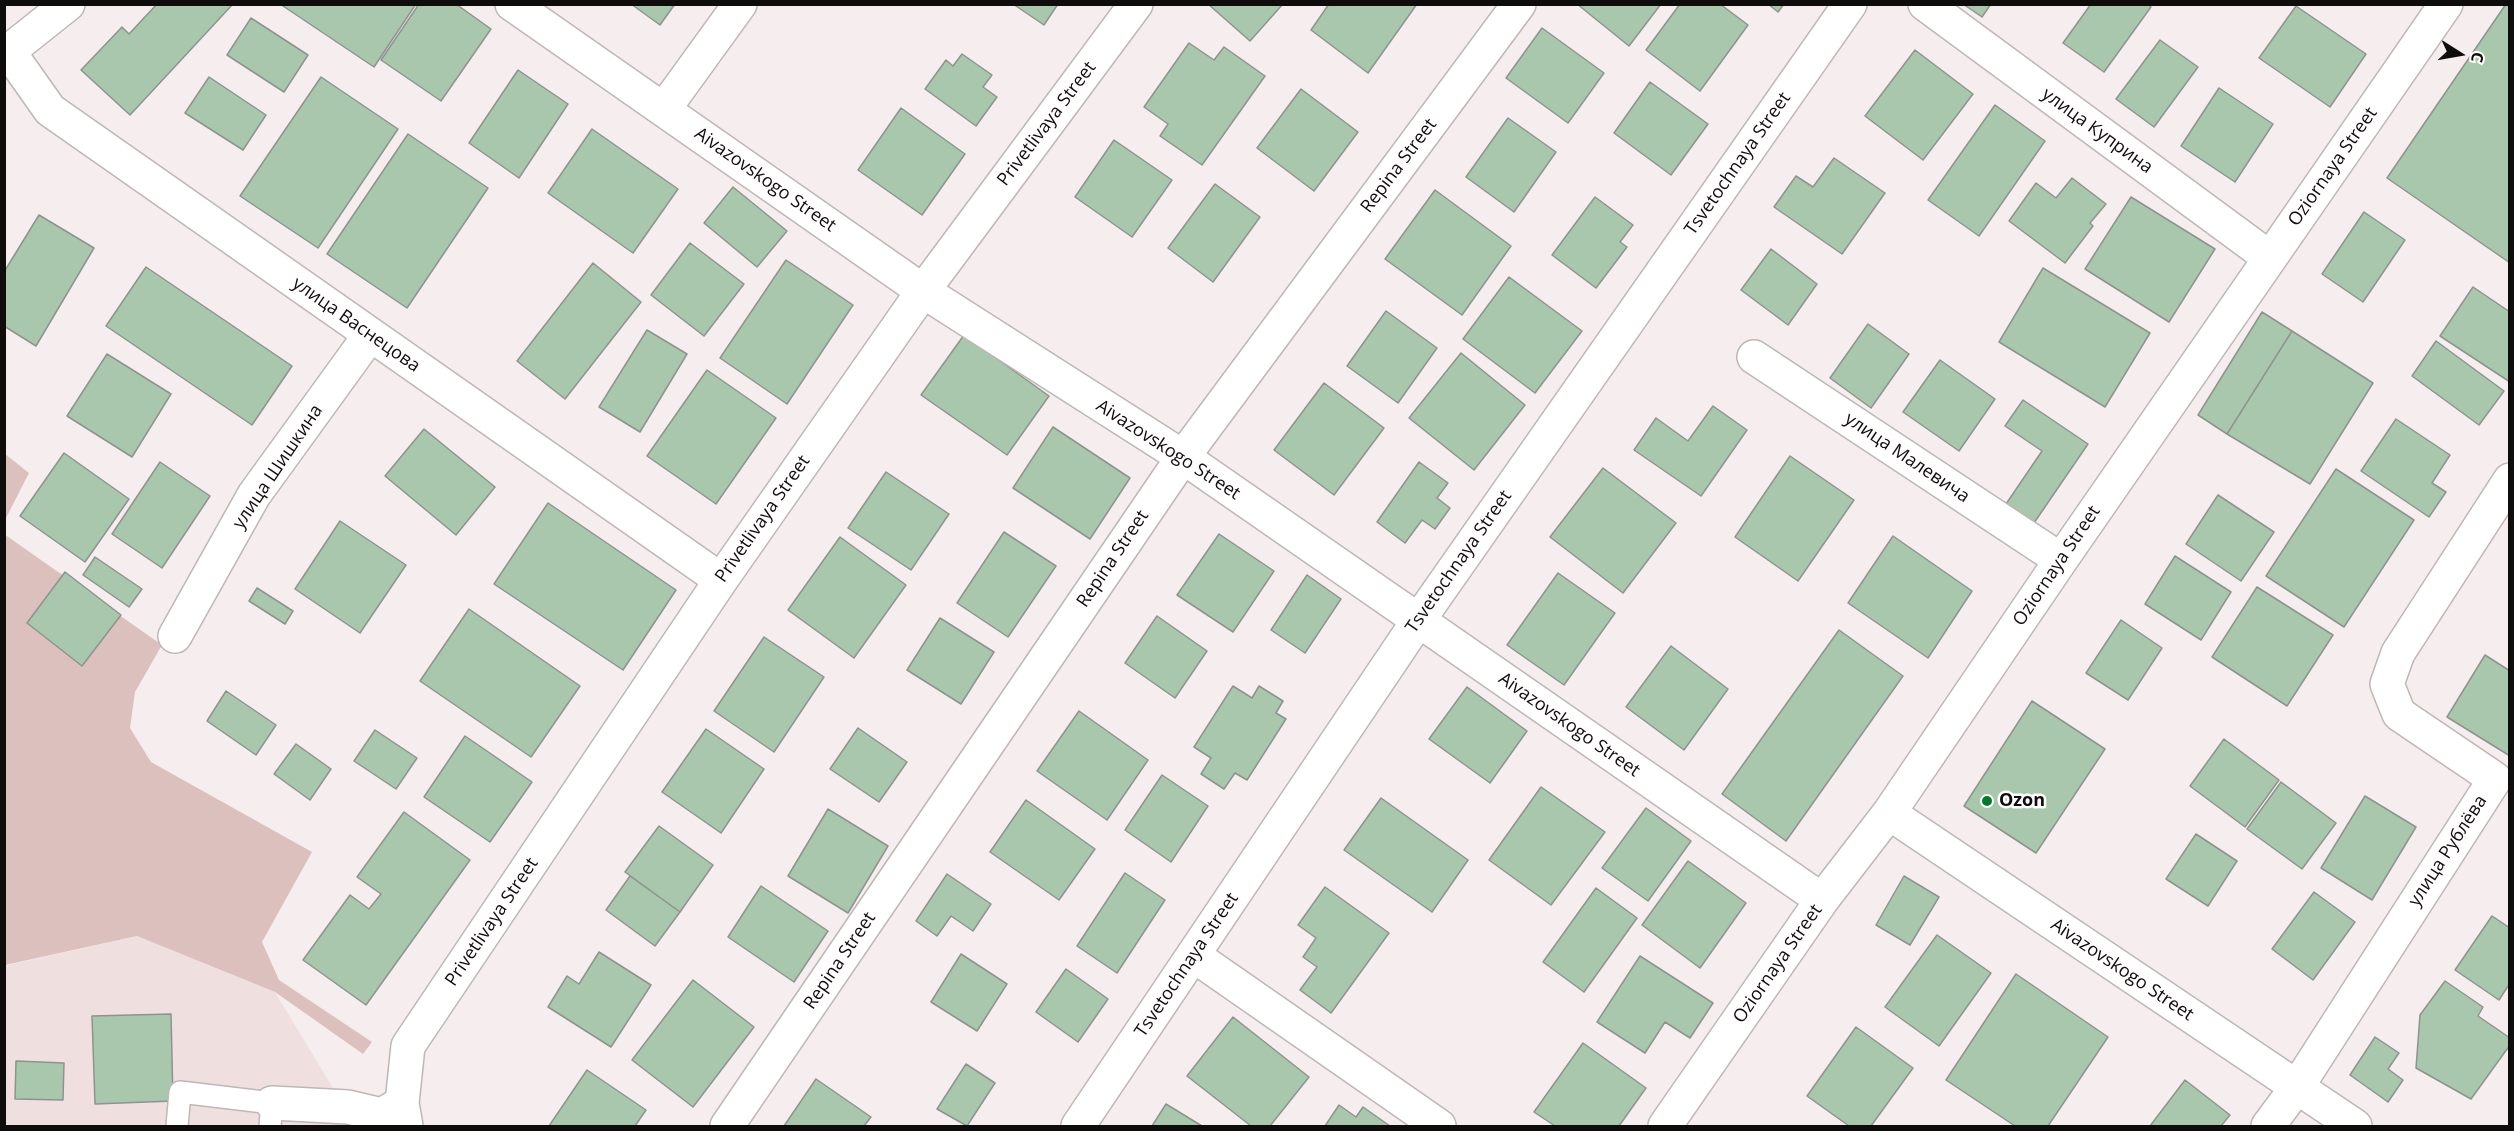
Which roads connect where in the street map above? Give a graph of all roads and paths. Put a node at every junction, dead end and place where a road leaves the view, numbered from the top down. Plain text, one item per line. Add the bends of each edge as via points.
1 (68, 4) edge
2 (512, 4) edge
3 (740, 4) edge
4 (1136, 4) edge
5 (1519, 4) edge
6 (1850, 4) edge
7 (1925, 4) edge
8 (2446, 4) edge
9 (7, 54) edge
10 (664, 109) junction
11 (2270, 258) junction
12 (922, 291) junction
13 (370, 335) junction
14 (1754, 357) dead end
15 (1183, 457) junction
16 (2510, 480) edge
17 (2061, 560) junction
18 (721, 580) junction
19 (1418, 621) junction
20 (175, 636) dead end
21 (2502, 784) edge
22 (1889, 813) junction
23 (1822, 900) junction
24 (1193, 955) junction
25 (2297, 1087) junction
26 (271, 1115) edge
27 (404, 1115) edge
28 (177, 1126) edge
29 (727, 1126) edge
30 (1078, 1126) edge
31 (1439, 1126) edge
32 (1665, 1126) edge
33 (2268, 1126) edge
34 (2355, 1126) edge

1 - 9 street
2 - 10 street, Aivazovskogo Street
3 - 10 street
4 - 12 street, Privetlivaya Street
5 - 15 street, Repina Street
6 - 19 street, Tsvetochnaya Street
7 - 11 street, улица Куприна
8 - 11 street, Oziornaya Street
9 - 13 street, улица Васнецова via 50,110
10 - 12 street, Aivazovskogo Street
11 - 17 street, Oziornaya Street
12 - 15 street, Aivazovskogo Street
12 - 18 street, Privetlivaya Street
13 - 18 street, улица Васнецова
13 - 20 street, улица Шишкина via 254,495
14 - 17 street, улица Малевича
15 - 19 street, Aivazovskogo Street
15 - 29 street, Repina Street
16 - 21 street, улица Рублёва via 2398,653 2387,684 2399,714
17 - 22 street, Oziornaya Street
18 - 27 street, Privetlivaya Street via 408,1046
19 - 23 street, Aivazovskogo Street
19 - 24 street, Tsvetochnaya Street
21 - 25 street, улица Рублёва
22 - 23 street, Oziornaya Street
22 - 25 street, Aivazovskogo Street
23 - 32 street, Oziornaya Street
24 - 30 street, Tsvetochnaya Street
24 - 31 street
25 - 33 street, улица Рублёва
25 - 34 street, Aivazovskogo Street
26 - 27 street via 348,1107 382,1115
26 - 28 lane via 180,1092

